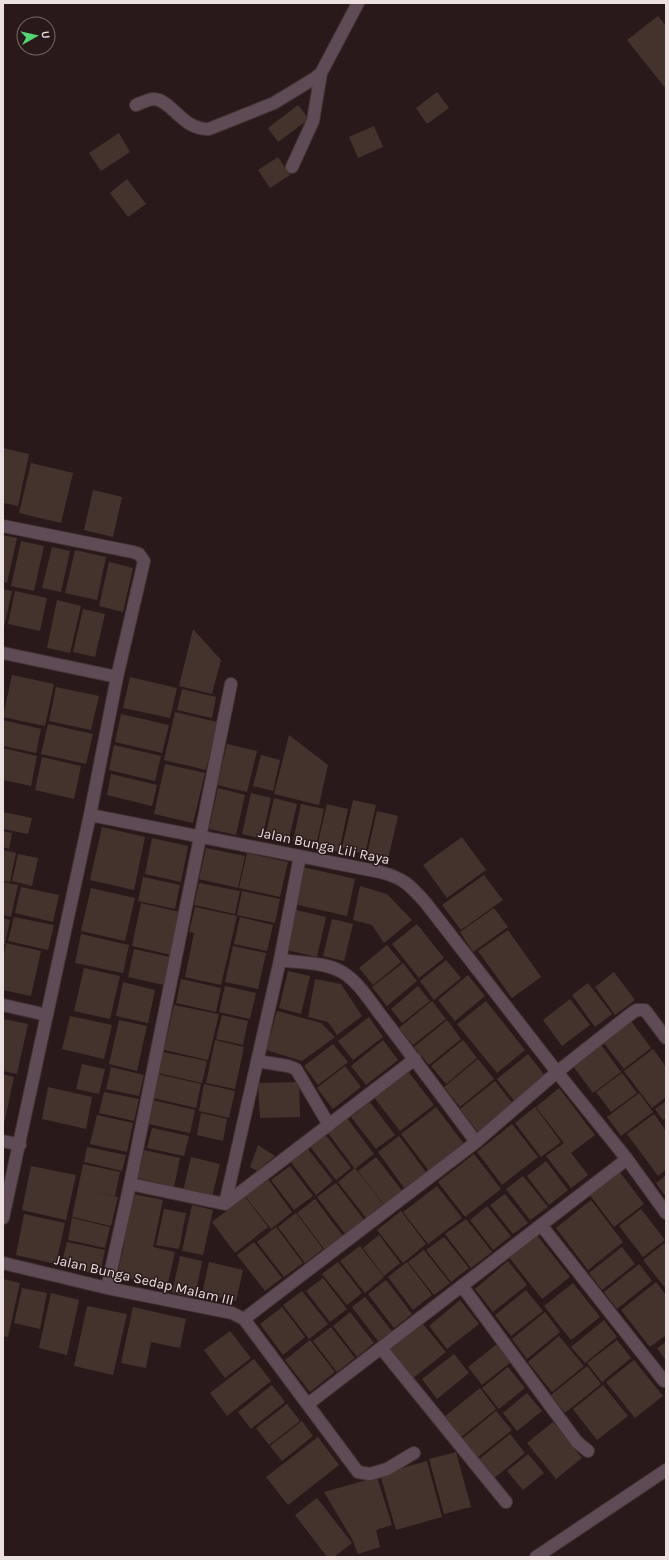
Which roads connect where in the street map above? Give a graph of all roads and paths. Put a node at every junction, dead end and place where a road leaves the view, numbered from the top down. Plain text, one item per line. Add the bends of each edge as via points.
1 (358, 3) edge
2 (321, 73) junction
3 (136, 105) dead end
4 (292, 167) dead end
5 (3, 526) edge
6 (3, 653) edge
7 (117, 677) junction
8 (231, 684) dead end
9 (90, 815) junction
10 (200, 836) junction
11 (300, 856) junction
12 (280, 960) junction
13 (3, 1005) edge
14 (47, 1015) junction
15 (666, 1038) edge
16 (415, 1059) junction
17 (257, 1061) junction
18 (557, 1072) junction
19 (329, 1125) junction
20 (3, 1141) edge
21 (476, 1142) junction
22 (20, 1145) junction
23 (627, 1159) junction
24 (130, 1184) junction
25 (225, 1204) junction
26 (666, 1213) edge
27 (3, 1218) edge
28 (541, 1225) junction
29 (3, 1263) edge
30 (462, 1286) junction
31 (107, 1288) junction
32 (244, 1319) junction
33 (381, 1348) junction
34 (664, 1381) dead end
35 (308, 1404) junction
36 (588, 1451) dead end
37 (414, 1453) dead end
38 (666, 1470) edge
39 (506, 1502) dead end
40 (536, 1557) edge

1 - 2 street
2 - 3 street via 274,104 209,129 190,125 162,102 154,99
2 - 4 street via 313,121
5 - 7 street via 133,552 142,558 143,568
6 - 7 street
7 - 9 street
8 - 10 street
9 - 10 street, Jalan Bunga Lili Raya
9 - 14 street
10 - 11 street, Jalan Bunga Lili Raya
10 - 24 street
11 - 12 street
11 - 18 street, Jalan Bunga Lili Raya via 380,872 405,882 425,902
12 - 16 street via 324,966 343,972 355,983
12 - 17 street
13 - 14 street
14 - 22 street
15 - 18 street via 645,1010 637,1010
16 - 19 street
16 - 21 street
17 - 19 street via 296,1069
17 - 25 street
18 - 21 street
18 - 23 street, Jalan Bunga Lili Raya
19 - 25 street
20 - 22 street
21 - 32 street
22 - 27 street
23 - 26 street, Jalan Bunga Lili Raya
23 - 28 street
24 - 25 street
24 - 31 street
28 - 30 street
28 - 34 street
29 - 31 street, Jalan Bunga Sedap Malam III
30 - 33 street
30 - 36 street via 578,1442
31 - 32 street, Jalan Bunga Sedap Malam III via 218,1309
32 - 35 street, Jalan Bunga Sedap Malam III
33 - 35 street
33 - 39 street
35 - 37 street, Jalan Bunga Sedap Malam III via 358,1472 370,1474 387,1469
38 - 40 street

